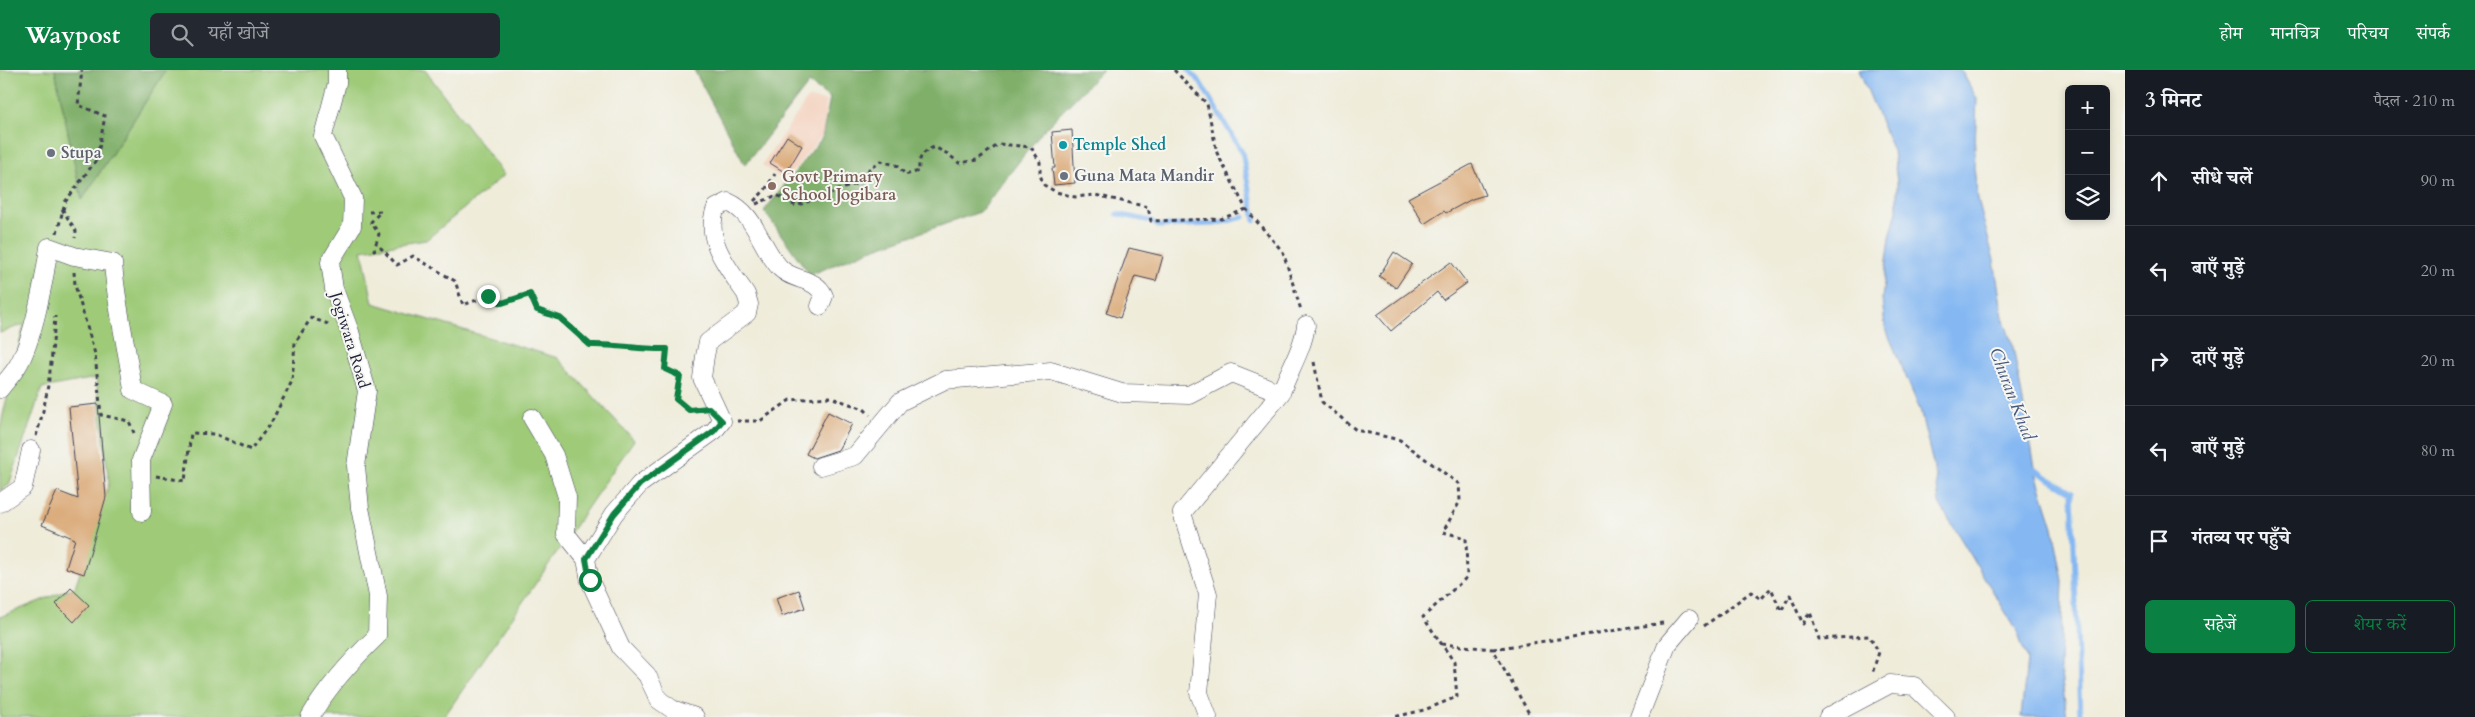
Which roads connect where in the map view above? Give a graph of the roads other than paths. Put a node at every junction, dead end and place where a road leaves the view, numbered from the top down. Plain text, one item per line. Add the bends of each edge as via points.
1 (337, 70) edge
2 (820, 306) dead end
3 (1306, 324) road end
4 (0, 389) edge
5 (1281, 393) junction
6 (532, 418) dead end
7 (31, 450) dead end
8 (821, 466) dead end
9 (0, 503) edge
10 (142, 512) dead end
11 (586, 559) junction
12 (1689, 619) road end
13 (310, 717) edge
14 (695, 717) edge
15 (1208, 717) edge
16 (1639, 717) edge
17 (1828, 717) edge
18 (1946, 717) edge

1 - 13 street, Jogiwara Road via 338,83 322,136 353,198 352,226 330,262 334,289 367,391 356,466 360,508 378,596 378,636 325,691
2 - 11 street via 824,296 821,289 815,283 800,280 781,269 742,211 728,202 716,208 711,228 714,241 749,304 743,317 708,342 704,356 702,378 722,421 714,431 640,484 614,514
3 - 5 street via 1304,340
4 - 10 street via 18,366 27,341 45,279 48,247 74,256 113,263 116,301 133,390 163,404 143,455
5 - 8 street via 1231,373 1189,395 1122,393 1051,371 945,380 900,402 855,456
5 - 15 street via 1182,513 1208,594 1200,693
6 - 11 street via 554,455 567,497 566,534
7 - 9 street via 23,487
11 - 14 street via 590,580 621,648 648,675 659,700 672,709
12 - 16 street via 1667,646
17 - 18 street via 1890,684 1914,686

